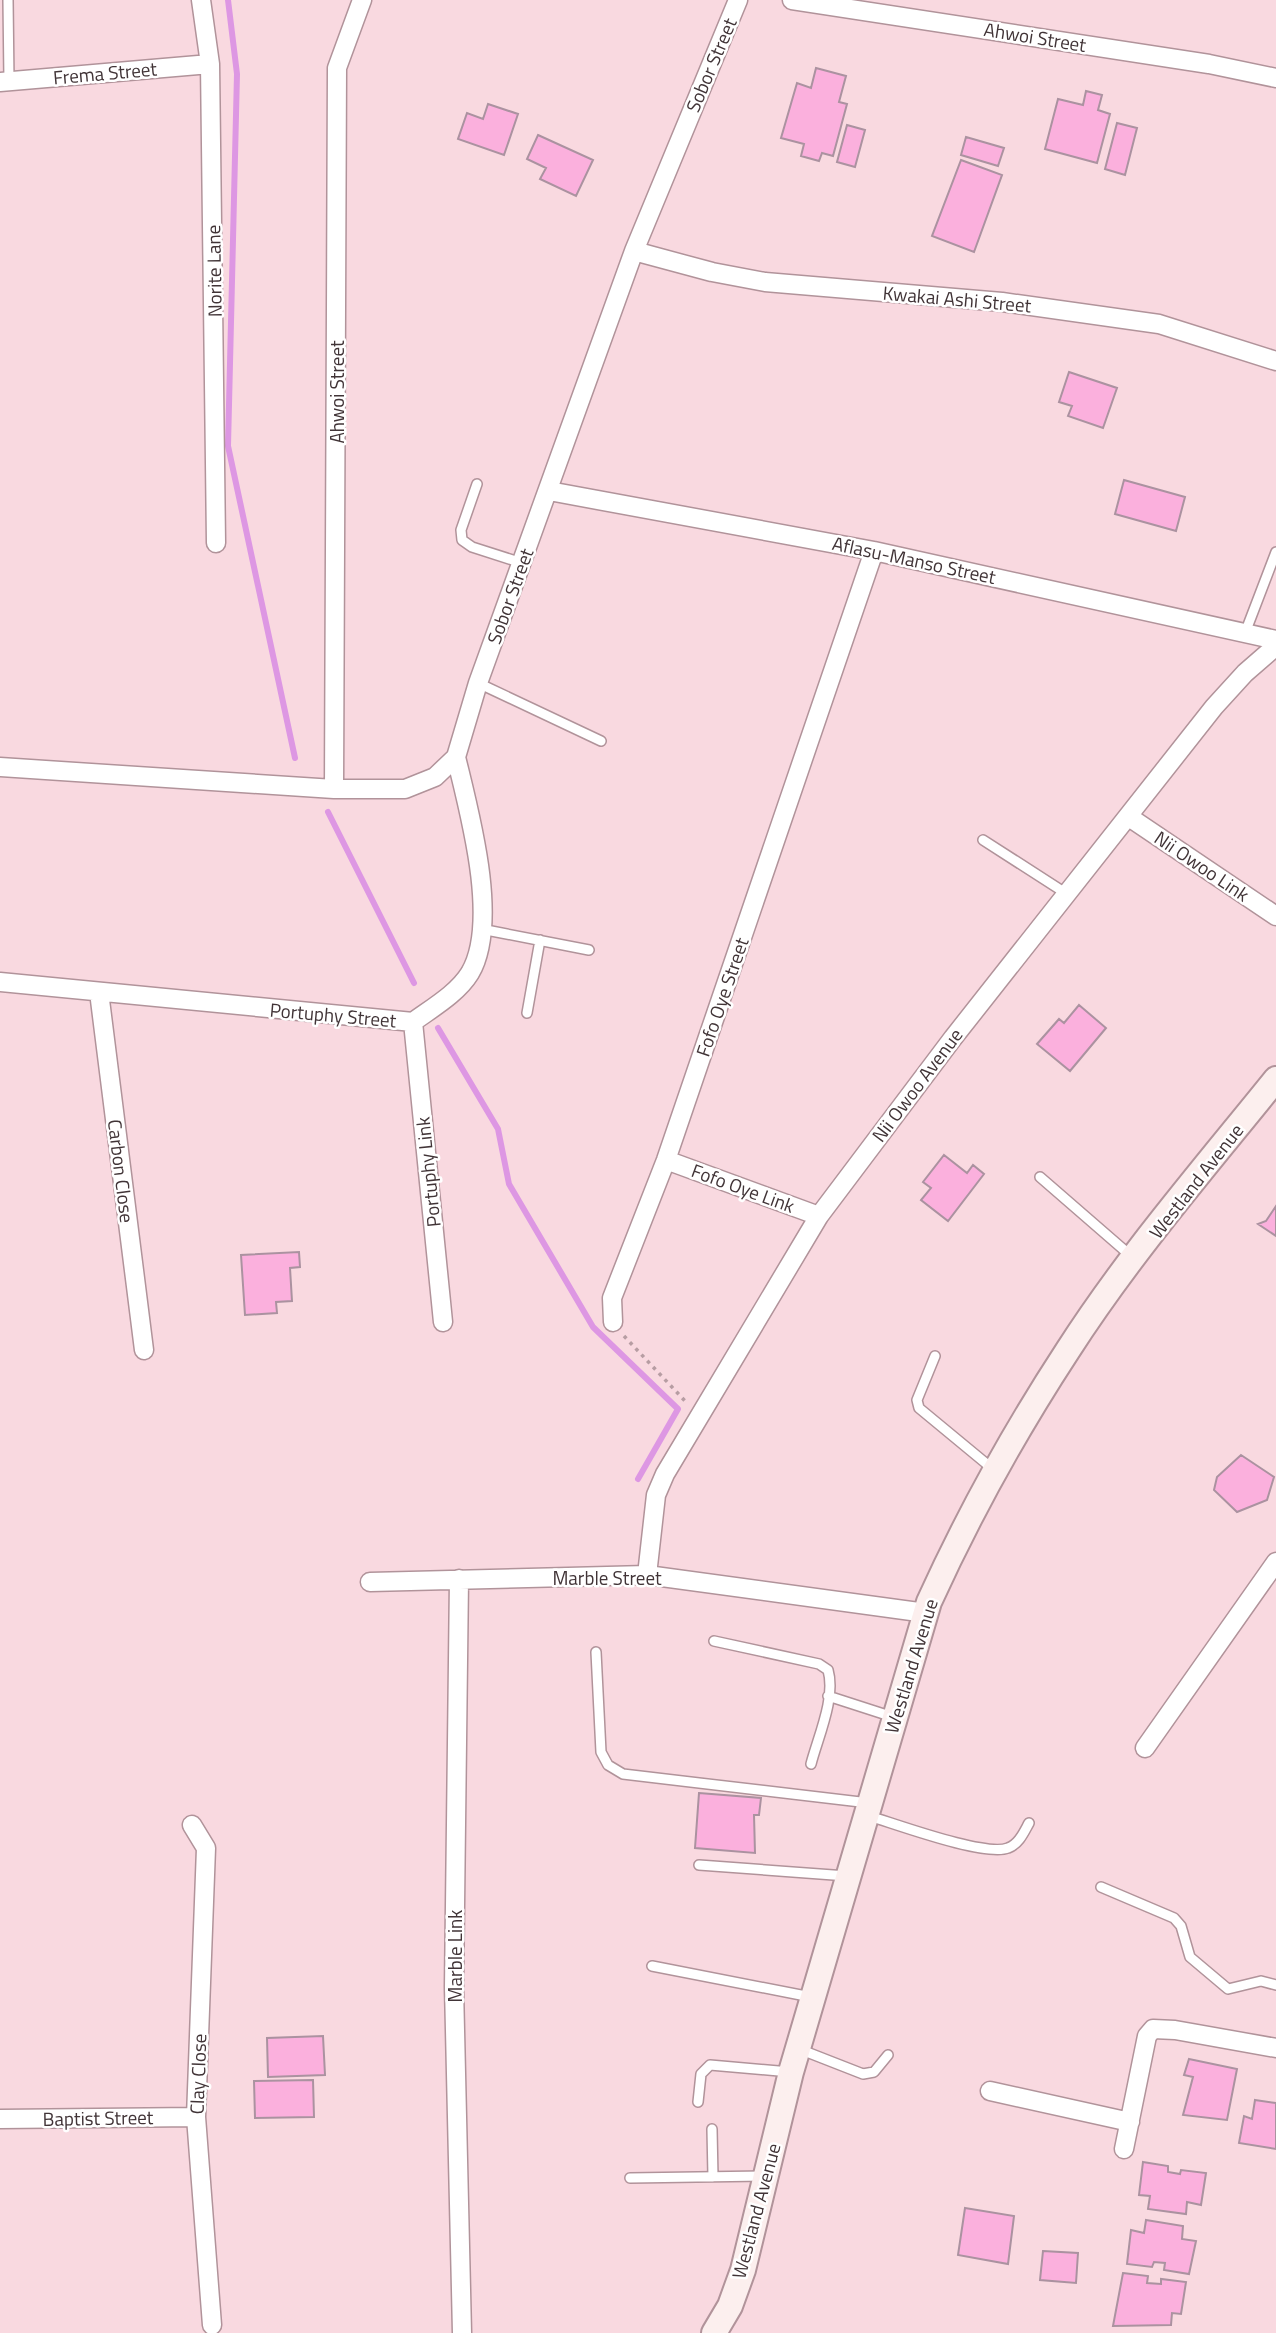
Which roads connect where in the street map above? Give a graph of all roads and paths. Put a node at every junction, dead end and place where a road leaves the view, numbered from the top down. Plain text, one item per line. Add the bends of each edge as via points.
1 (8, 0) edge
2 (201, 0) edge
3 (362, 0) edge
4 (738, 0) edge
5 (792, 0) edge
6 (210, 64) junction
7 (1276, 78) edge
8 (5, 81) edge
9 (634, 251) junction
10 (1276, 361) edge
11 (477, 484) dead end
12 (549, 491) junction
13 (216, 543) dead end
14 (874, 551) junction
15 (1276, 552) edge
16 (522, 564) junction
17 (1244, 633) junction
18 (1276, 640) edge
19 (1276, 646) edge
20 (478, 683) junction
21 (601, 741) dead end
22 (456, 757) junction
23 (0, 767) edge
24 (334, 789) junction
25 (1129, 817) junction
26 (983, 840) dead end
27 (1068, 894) junction
28 (1276, 916) edge
29 (481, 929) junction
30 (540, 940) junction
31 (589, 950) dead end
32 (0, 982) edge
33 (99, 992) junction
34 (527, 1013) dead end
35 (413, 1022) junction
36 (1276, 1079) edge
37 (666, 1160) junction
38 (1040, 1177) dead end
39 (819, 1216) junction
40 (1134, 1259) junction
41 (443, 1322) dead end
42 (613, 1322) joint
43 (144, 1350) dead end
44 (934, 1356) dead end
45 (699, 1417) junction
46 (994, 1470) junction
47 (1276, 1562) edge
48 (647, 1575) junction
49 (459, 1579) junction
50 (370, 1581) dead end
51 (926, 1613) junction
52 (714, 1642) dead end
53 (596, 1652) dead end
54 (828, 1696) junction
55 (894, 1717) junction
56 (1144, 1748) dead end
57 (811, 1764) dead end
58 (869, 1809) junction
59 (1029, 1823) dead end
60 (191, 1825) dead end
61 (699, 1865) dead end
62 (850, 1876) junction
63 (1101, 1887) dead end
64 (652, 1966) dead end
65 (1276, 1985) edge
66 (812, 1997) junction
67 (1274, 2044) edge
68 (798, 2048) junction
69 (888, 2056) dead end
70 (791, 2072) junction
71 (990, 2091) dead end
72 (698, 2102) dead end
73 (195, 2116) junction
74 (0, 2119) edge
75 (1130, 2122) junction
76 (712, 2129) dead end
77 (1124, 2149) dead end
78 (766, 2176) junction
79 (713, 2177) junction
80 (631, 2178) dead end
81 (212, 2325) dead end
82 (718, 2332) edge
83 (462, 2333) edge

1 - 8 lane
2 - 6 street, Norite Lane
3 - 24 street, Ahwoi Street via 337,68
4 - 9 street, Sobor Street
5 - 7 street, Ahwoi Street
6 - 8 street, Frema Street
6 - 13 street, Norite Lane
9 - 10 street, Kwakai Ashi Street via 765,282 1002,302 1158,324
9 - 12 street, Sobor Street
11 - 16 lane via 461,530 462,540
12 - 14 street, Aflasu-Manso Street
12 - 16 street, Sobor Street
14 - 17 street, Aflasu-Manso Street
14 - 37 street, Fofo Oye Street
15 - 17 lane
16 - 20 street, Sobor Street
17 - 18 street, Aflasu-Manso Street
19 - 25 street, Nii Owoo Avenue via 1214,707
20 - 21 lane
20 - 22 street, Sobor Street
22 - 24 street via 435,777 405,789
22 - 29 street, Portuphy Street via 481,863
23 - 24 street
25 - 27 street, Nii Owoo Avenue
25 - 28 street, Nii Owoo Link
26 - 27 lane
27 - 39 street, Nii Owoo Avenue
29 - 30 lane
29 - 35 street, Portuphy Street via 470,973 451,994
30 - 31 lane
30 - 34 lane
32 - 33 street, Portuphy Street
33 - 35 street, Portuphy Street
33 - 43 street, Carbon Close
35 - 41 street, Portuphy Link
36 - 40 street, Westland Avenue
37 - 39 street, Fofo Oye Link
37 - 42 street, Fofo Oye Street via 612,1298
38 - 40 lane
39 - 45 street, Nii Owoo Avenue
40 - 46 street, Westland Avenue via 1069,1348
42 - 45 path
44 - 46 lane via 919,1408
45 - 48 street, Nii Owoo Avenue via 656,1495
46 - 51 street, Westland Avenue via 961,1531
47 - 56 street
48 - 49 street, Marble Street
48 - 51 street, Marble Street
49 - 50 street, Marble Street
49 - 83 street, Marble Link via 454,1987
51 - 55 street, Westland Avenue
52 - 54 lane via 819,1664 831,1679
53 - 58 lane via 601,1752 608,1765 623,1774
54 - 55 lane
54 - 57 lane
55 - 58 street, Westland Avenue
58 - 59 lane via 964,1844 996,1850 1017,1843
58 - 62 street, Westland Avenue
60 - 73 street, Clay Close via 205,1848
61 - 62 lane
62 - 66 street, Westland Avenue
63 - 65 lane via 1174,1918 1190,1957 1228,1989 1262,1981
64 - 66 lane
66 - 68 street, Westland Avenue
67 - 75 street via 1153,2029 1147,2036
68 - 69 lane via 863,2074 874,2072
68 - 70 street, Westland Avenue
70 - 72 lane via 710,2065 701,2074
70 - 78 street, Westland Avenue
71 - 75 street
73 - 74 street, Baptist Street
73 - 81 street, Clay Close
75 - 77 street
76 - 79 lane
78 - 79 lane
78 - 82 street, Westland Avenue via 743,2270
79 - 80 lane

